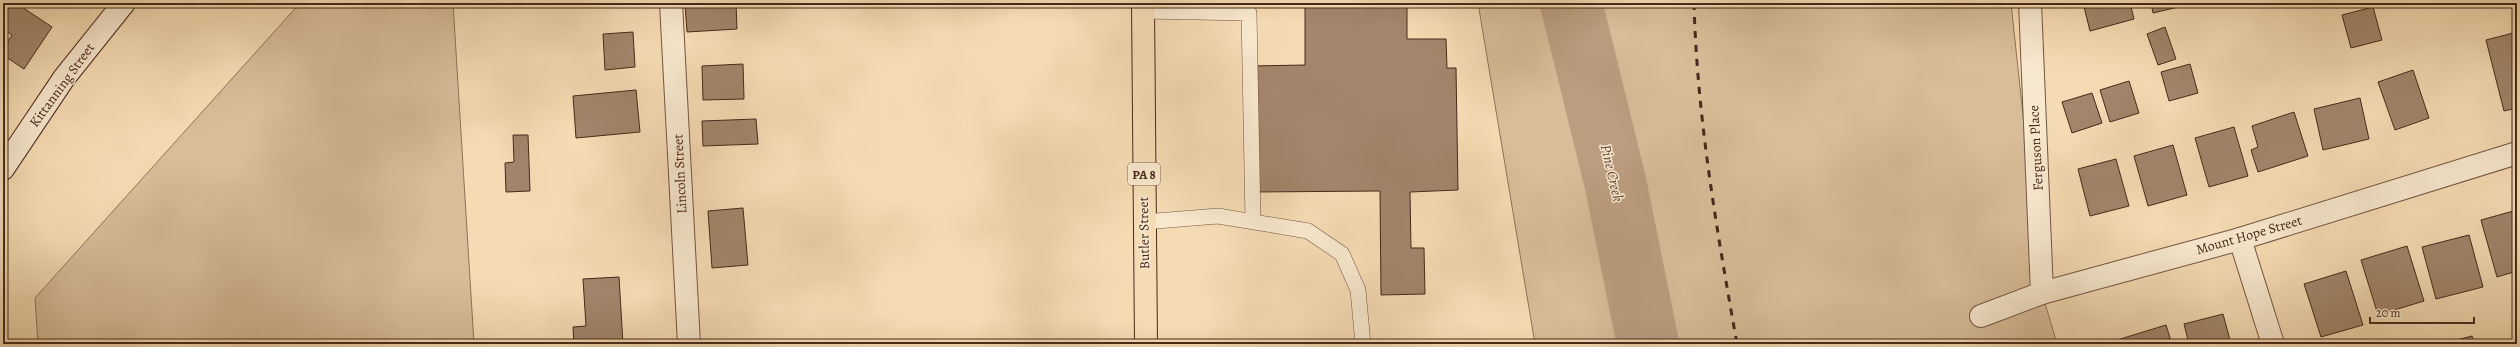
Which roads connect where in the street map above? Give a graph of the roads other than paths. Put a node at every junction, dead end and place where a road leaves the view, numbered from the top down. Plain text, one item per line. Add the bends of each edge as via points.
1 (124, 3) edge
2 (671, 3) edge
3 (2030, 3) edge
4 (1143, 7) edge
5 (1251, 8) edge
6 (2517, 153) edge
7 (3, 169) edge
8 (1253, 221) junction
9 (1144, 222) junction
10 (2240, 239) junction
11 (2042, 293) junction
12 (1982, 316) dead end
13 (689, 344) edge
14 (1146, 344) edge
15 (1363, 344) edge
16 (2273, 344) edge

1 - 7 street, Kittanning Street via 64,78
2 - 13 street, Lincoln Street
3 - 11 street, Ferguson Place
4 - 5 lane
4 - 9 highway, Butler Street / PA 8
5 - 8 lane
6 - 10 street, Mount Hope Street
8 - 9 lane via 1218,216
8 - 15 lane via 1308,231 1342,254 1358,290
9 - 14 highway, Butler Street / PA 8
10 - 11 street, Mount Hope Street
10 - 16 street
11 - 12 street, Mount Hope Street

